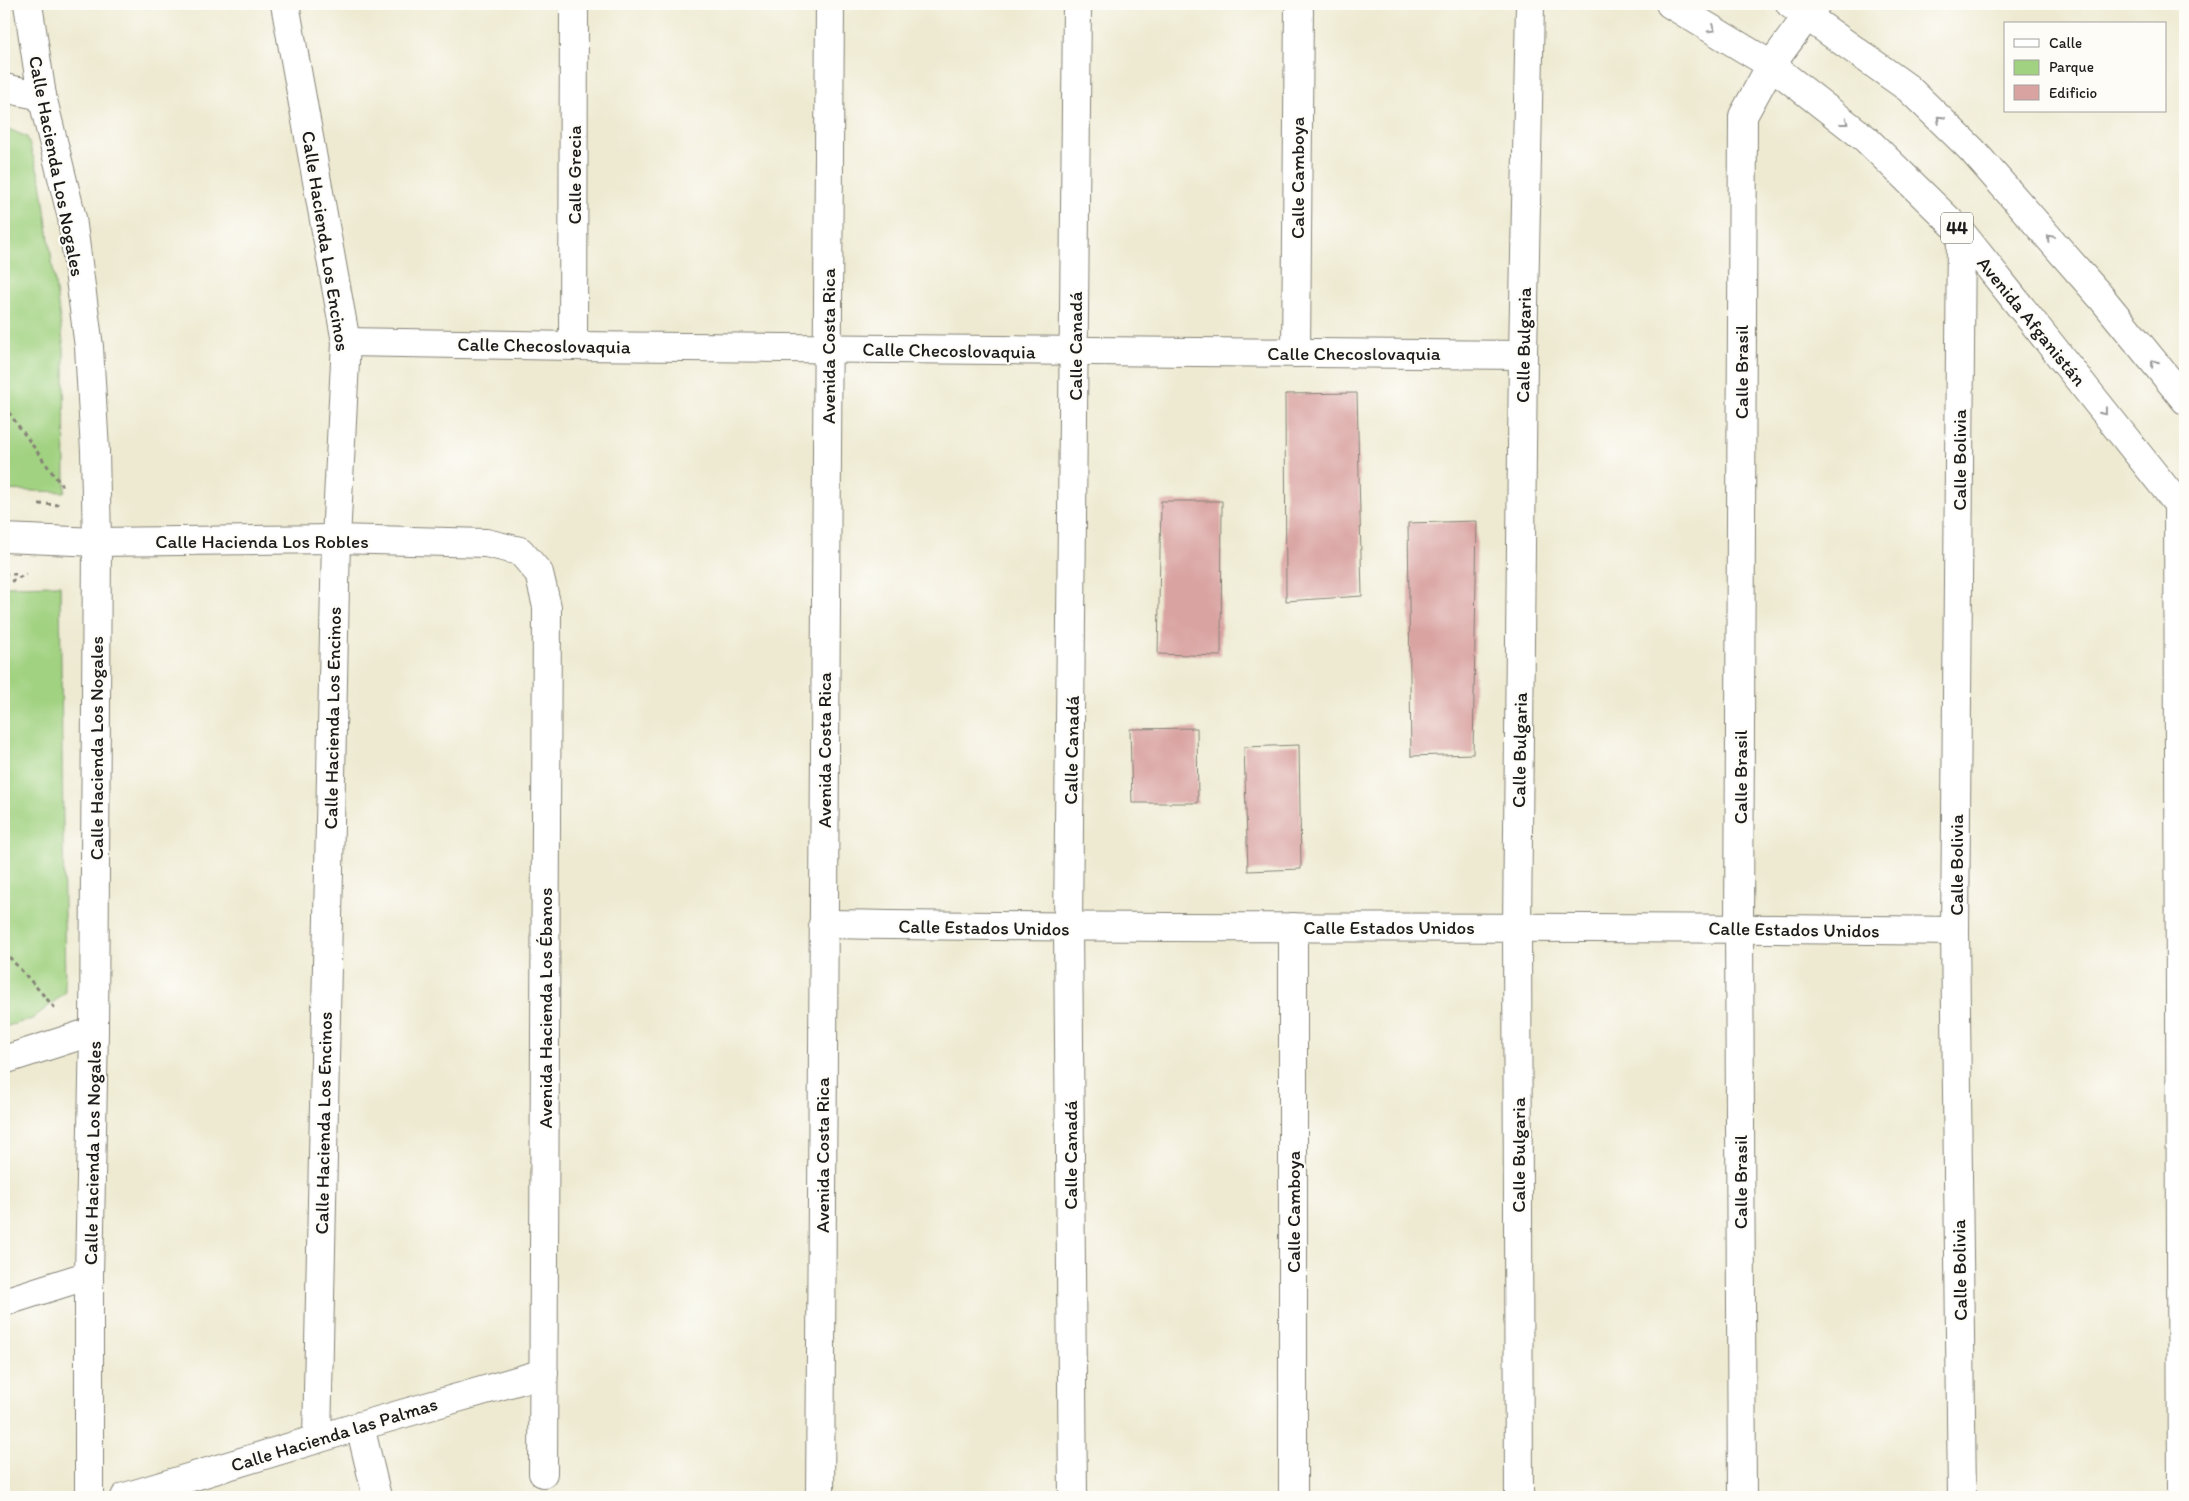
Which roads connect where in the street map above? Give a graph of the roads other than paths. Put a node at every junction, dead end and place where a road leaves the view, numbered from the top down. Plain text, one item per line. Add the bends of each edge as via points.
1 (28, 4) edge
2 (285, 4) edge
3 (574, 4) edge
4 (830, 4) edge
5 (1077, 4) edge
6 (1299, 4) edge
7 (1530, 4) edge
8 (1670, 4) edge
9 (1804, 8) edge
10 (1771, 65) junction
11 (4, 88) edge
12 (42, 96) junction
13 (1961, 232) junction
14 (346, 342) junction
15 (573, 346) junction
16 (828, 349) junction
17 (1075, 351) junction
18 (1296, 353) junction
19 (1522, 355) junction
20 (2185, 400) edge
21 (2182, 509) edge
22 (4, 538) edge
23 (336, 539) junction
24 (97, 542) junction
25 (520, 550) joint
26 (823, 924) junction
27 (1292, 927) junction
28 (1517, 927) junction
29 (1068, 928) junction
30 (1739, 928) junction
31 (1956, 931) junction
32 (94, 1031) junction
33 (4, 1060) edge
34 (89, 1275) junction
35 (4, 1302) edge
36 (544, 1372) junction
37 (360, 1426) junction
38 (317, 1439) junction
39 (543, 1474) dead end
40 (89, 1497) edge
41 (125, 1497) edge
42 (378, 1497) edge
43 (820, 1497) edge
44 (1073, 1497) edge
45 (1293, 1497) edge
46 (1519, 1497) edge
47 (1742, 1497) edge
48 (1962, 1497) edge
49 (2182, 1497) edge

1 - 12 street, Calle Hacienda Los Nogales
2 - 14 street, Calle Hacienda Los Encinos
3 - 15 street, Calle Grecia
4 - 16 street, Avenida Costa Rica
5 - 17 street, Calle Canadá
6 - 18 street, Calle Camboya
7 - 19 street, Calle Bulgaria
8 -> 10 street, Avenida Afganistán / 44
9 - 10 street, Calle Brasil
20 -> 9 street via 2100,296 1972,150 1908,88
10 -> 13 street, Avenida Afganistán / 44 via 1866,139
10 - 30 street, Calle Brasil via 1743,116
11 - 12 street
12 - 24 street, Calle Hacienda Los Nogales via 72,218 89,347
13 -> 21 street, Avenida Afganistán / 44
13 - 31 street, Calle Bolivia
14 - 15 street, Calle Checoslovaquia
14 - 23 street, Calle Hacienda Los Encinos
15 - 16 street, Calle Checoslovaquia
16 - 17 street, Calle Checoslovaquia
16 - 26 street, Avenida Costa Rica
17 - 18 street, Calle Checoslovaquia
17 - 29 street, Calle Canadá
18 - 19 street, Calle Checoslovaquia
19 - 28 street, Calle Bulgaria
21 - 49 street
22 - 24 street, Calle Hacienda Los Robles
23 - 24 street, Calle Hacienda Los Robles
23 - 25 street, Calle Hacienda Los Robles via 486,543
23 - 38 street, Calle Hacienda Los Encinos
24 - 32 street, Calle Hacienda Los Nogales
25 - 36 street, Avenida Hacienda Los Ébanos via 539,573 547,607
26 - 29 street, Calle Estados Unidos
26 - 43 street, Avenida Costa Rica
27 - 28 street, Calle Estados Unidos
27 - 29 street, Calle Estados Unidos
27 - 45 street, Calle Camboya
28 - 30 street, Calle Estados Unidos
28 - 46 street, Calle Bulgaria
29 - 44 street, Calle Canadá
30 - 31 street, Calle Estados Unidos
30 - 47 street, Calle Brasil
31 - 48 street, Calle Bolivia
32 - 33 street
32 - 34 street, Calle Hacienda Los Nogales
34 - 35 street
34 - 40 street, Calle Hacienda Los Nogales
36 - 37 street, Calle Hacienda las Palmas
36 - 39 street, Avenida Hacienda Los Ébanos
37 - 38 street, Calle Hacienda las Palmas
37 - 42 street
38 - 41 street, Calle Hacienda las Palmas

